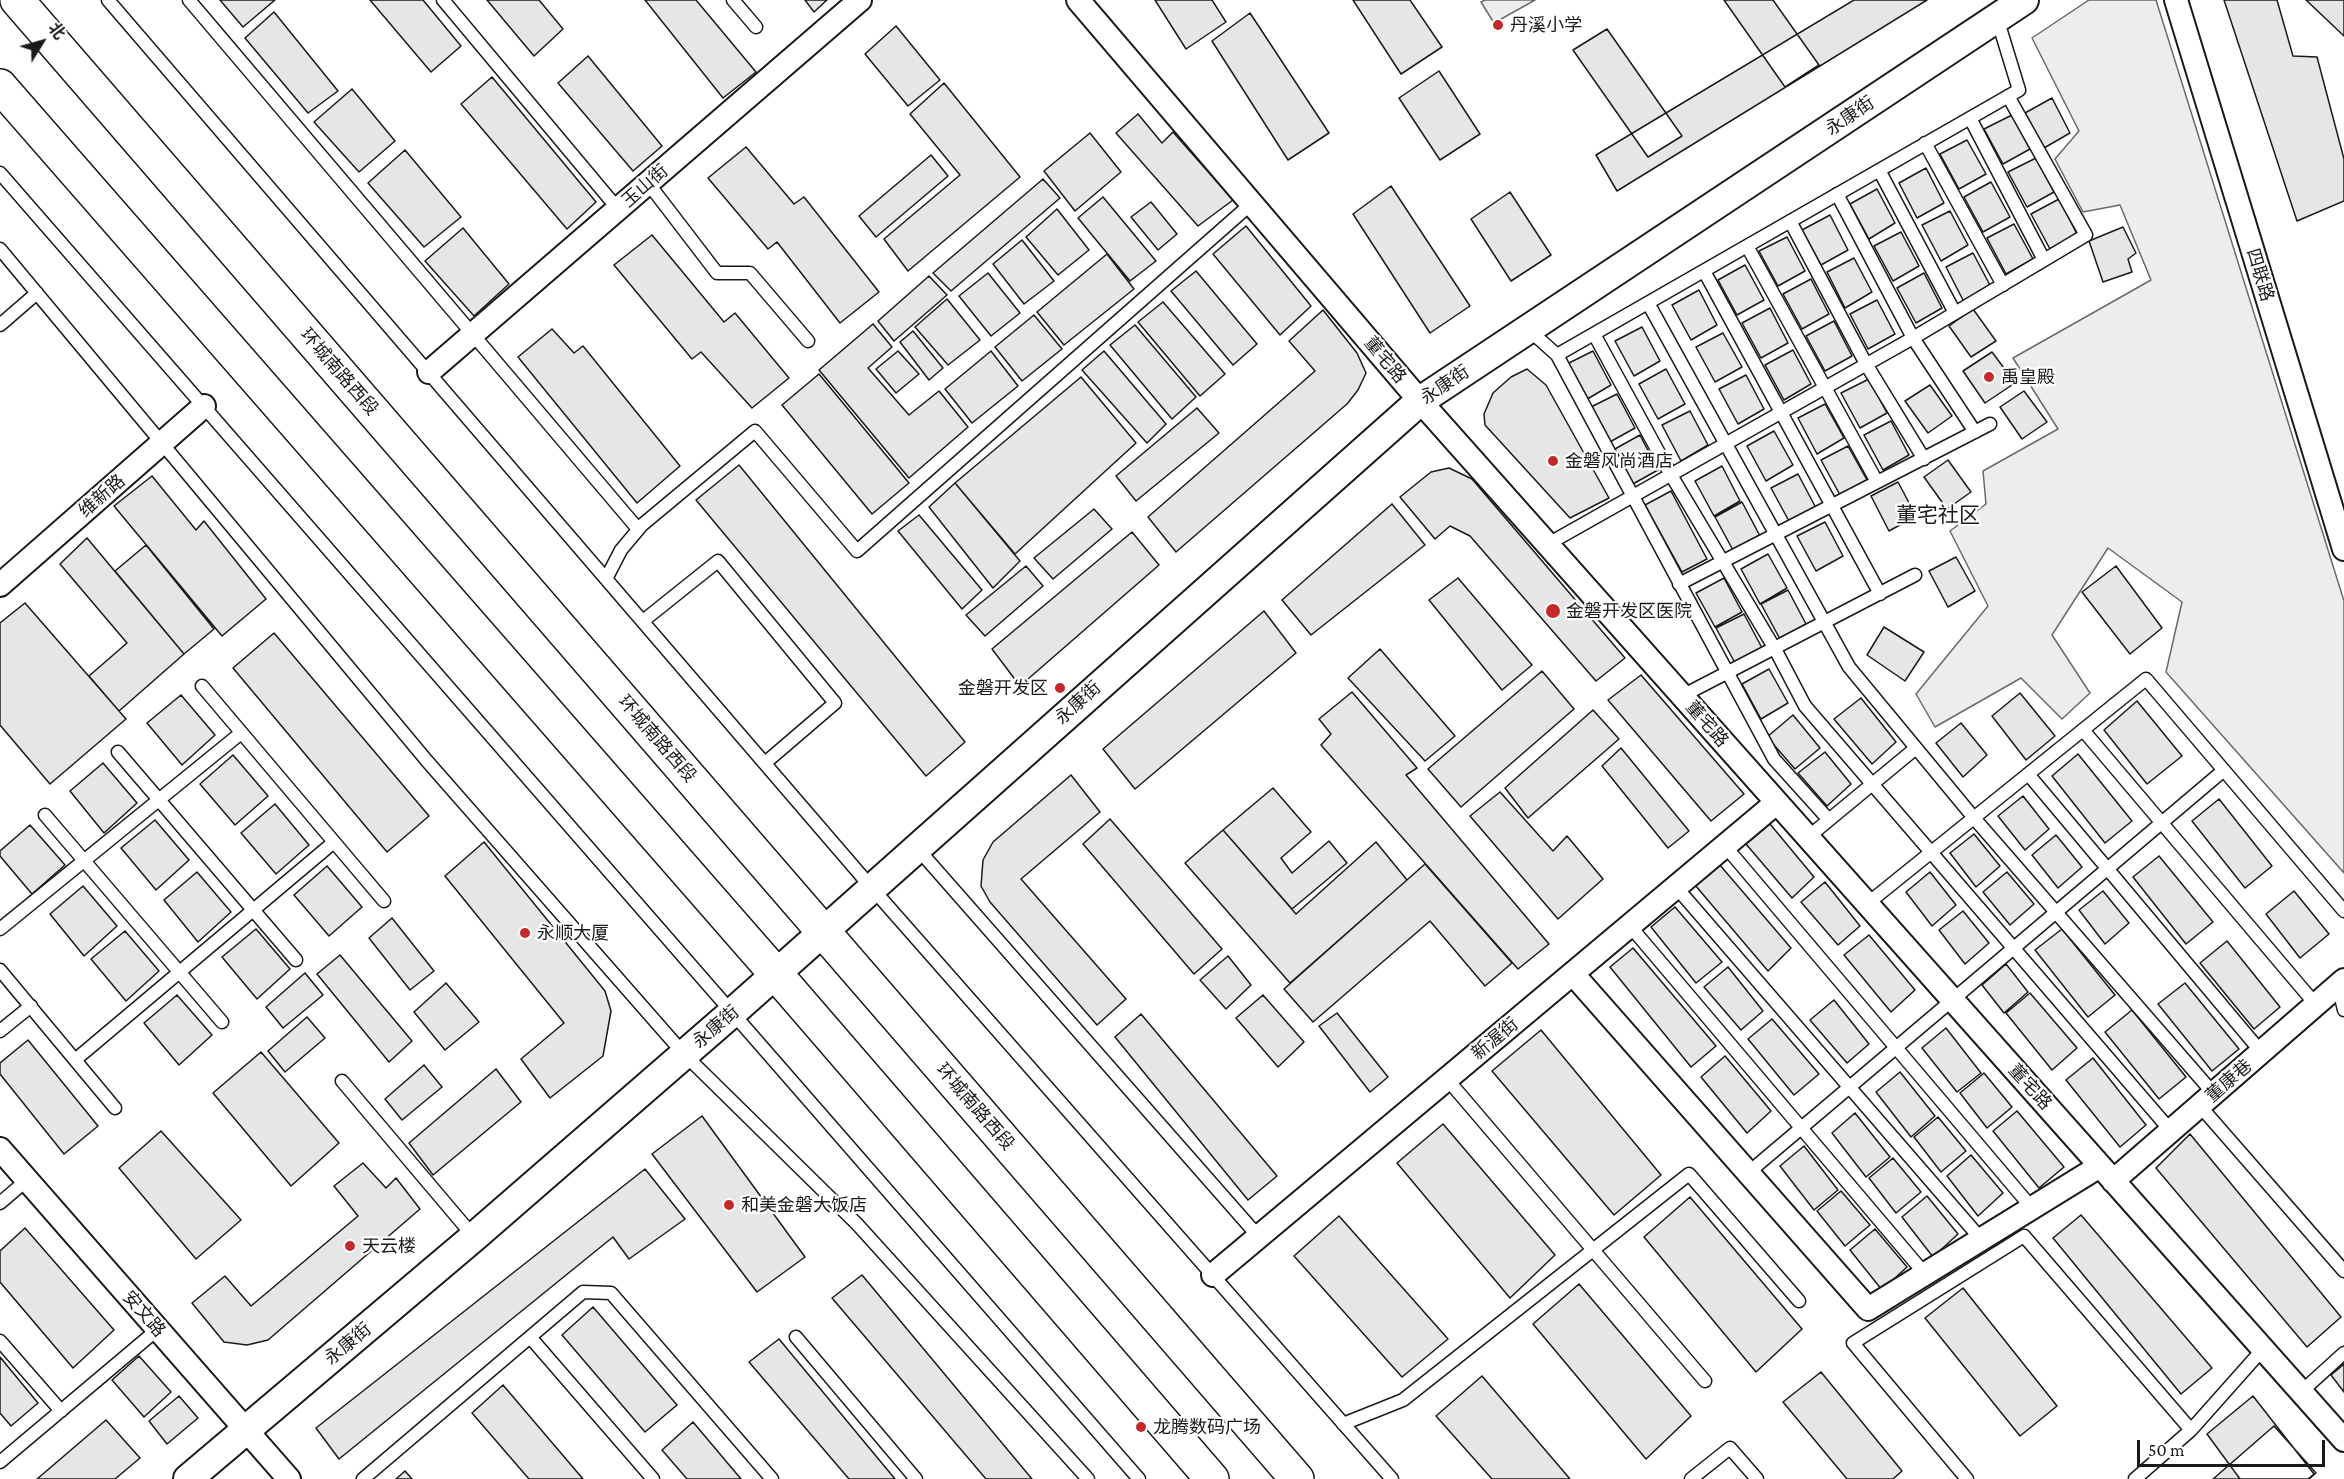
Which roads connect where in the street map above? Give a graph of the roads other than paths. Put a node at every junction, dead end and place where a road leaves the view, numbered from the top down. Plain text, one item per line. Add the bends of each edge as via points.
1 (17, 0) edge
2 (108, 0) edge
3 (189, 0) edge
4 (443, 0) edge
5 (733, 0) edge
6 (860, 0) edge
7 (1078, 0) edge
8 (2176, 0) edge
9 (2007, 7) edge
10 (756, 27) dead end
11 (0, 86) edge
12 (2008, 96) junction
13 (1970, 118) junction
14 (1925, 143) junction
15 (1879, 170) junction
16 (0, 173) edge
17 (648, 183) junction
18 (1837, 194) junction
19 (1252, 203) junction
20 (618, 209) junction
21 (1790, 221) junction
22 (1747, 246) junction
23 (0, 249) edge
24 (2044, 260) junction
25 (1704, 271) junction
26 (2003, 285) junction
27 (37, 293) junction
28 (1648, 303) junction
29 (1955, 313) junction
30 (0, 324) edge
31 (1528, 329) junction
32 (473, 334) junction
33 (1594, 334) junction
34 (1913, 338) junction
35 (808, 341) dead end
36 (1557, 355) junction
37 (1866, 364) junction
38 (429, 372) junction
39 (1825, 388) junction
40 (1420, 401) junction
41 (204, 406) junction
42 (1782, 412) junction
43 (1990, 424) dead end
44 (1975, 432) junction
45 (163, 442) junction
46 (1727, 443) junction
47 (1924, 459) junction
48 (1671, 475) junction
49 (1877, 482) junction
50 (1632, 497) junction
51 (1832, 505) junction
52 (638, 530) junction
53 (1776, 534) junction
54 (1548, 544) junction
55 (2344, 549) edge
56 (1723, 561) junction
57 (1915, 575) dead end
58 (606, 579) junction
59 (1679, 584) junction
60 (0, 585) edge
61 (1880, 594) junction
62 (643, 621) junction
63 (1825, 623) junction
64 (1775, 649) junction
65 (1727, 673) junction
66 (202, 686) dead end
67 (1682, 696) junction
68 (2083, 730) junction
69 (241, 733) junction
70 (1916, 748) junction
71 (118, 752) dead end
72 (765, 763) junction
73 (2224, 770) junction
74 (2028, 774) junction
75 (1872, 785) junction
76 (159, 800) junction
77 (1776, 803) junction
78 (45, 815) dead end
79 (1974, 818) junction
80 (1829, 820) junction
81 (2162, 823) junction
82 (1807, 838) junction
83 (334, 842) junction
84 (1725, 846) junction
85 (917, 847) junction
86 (1930, 853) junction
87 (84, 861) junction
88 (2107, 869) junction
89 (871, 887) junction
90 (1676, 887) junction
91 (384, 901) dead end
92 (1867, 904) junction
93 (253, 910) junction
94 (2344, 911) edge
95 (2056, 913) junction
96 (1630, 926) junction
97 (0, 929) edge
98 (824, 932) junction
99 (2014, 949) junction
100 (296, 960) dead end
101 (0, 969) edge
102 (179, 972) junction
103 (776, 974) junction
104 (1573, 974) junction
105 (2341, 983) edge
106 (1953, 1000) junction
107 (31, 1006) junction
108 (2317, 1006) junction
109 (2344, 1010) edge
110 (733, 1012) junction
111 (222, 1022) dead end
112 (0, 1032) edge
113 (1896, 1048) junction
114 (2262, 1053) junction
115 (684, 1054) junction
116 (75, 1060) junction
117 (1448, 1079) junction
118 (342, 1081) dead end
119 (1850, 1087) junction
120 (2207, 1100) junction
121 (115, 1107) dead end
122 (1801, 1128) junction
123 (2171, 1131) junction
124 (0, 1149) edge
125 (1748, 1173) junction
126 (2107, 1173) junction
127 (27, 1180) junction
128 (0, 1203) edge
129 (2032, 1208) junction
130 (1258, 1236) junction
131 (474, 1237) junction
132 (1981, 1239) junction
133 (1593, 1250) junction
134 (2344, 1271) edge
135 (1925, 1274) junction
136 (1213, 1275) junction
137 (1799, 1301) dead end
138 (158, 1329) junction
139 (530, 1337) junction
140 (796, 1337) dead end
141 (0, 1341) edge
142 (2263, 1349) junction
143 (2344, 1353) edge
144 (1705, 1381) dead end
145 (2301, 1392) junction
146 (61, 1411) junction
147 (1344, 1424) junction
148 (246, 1430) junction
149 (2191, 1430) junction
150 (2344, 1440) edge
151 (0, 1462) edge
152 (188, 1479) edge
153 (288, 1479) edge
154 (363, 1479) edge
155 (653, 1479) edge
156 (772, 1479) edge
157 (916, 1479) edge
158 (1088, 1479) edge
159 (1139, 1479) edge
160 (1212, 1479) edge
161 (1297, 1479) edge
162 (1392, 1479) edge
163 (1690, 1479) edge
164 (1757, 1479) edge
165 (1967, 1479) edge
166 (2135, 1479) edge

1 - 98 main road, 环城南路西段
2 - 38 lane
3 - 32 lane
4 - 20 lane
5 - 10 lane
6 - 17 street, 玉山街
7 - 19 street, 董宅路
8 - 55 street, 四联路
9 - 12 lane via 2019,90
9 - 31 street, 永康街
11 - 103 main road
12 - 13 lane
12 - 24 lane via 2086,236
13 - 14 lane
13 - 24 lane
14 - 15 lane
14 - 26 lane
15 - 18 lane
15 - 29 lane
16 - 41 lane
17 - 20 street, 玉山街
17 - 35 lane via 717,273 750,273
18 - 21 lane
18 - 34 lane
19 - 40 street, 董宅路
19 - 52 lane via 857,551 755,431
20 - 32 street, 玉山街
21 - 22 lane
21 - 37 lane
22 - 25 lane
22 - 39 lane
23 - 27 lane
24 - 26 lane
25 - 28 lane
25 - 42 lane
26 - 29 lane
27 - 30 lane
27 - 45 lane
28 - 33 lane
28 - 46 lane
29 - 34 lane
31 - 36 lane
31 - 40 street, 永康街
32 - 38 street, 玉山街
32 - 52 lane
33 - 36 lane
33 - 48 lane
34 - 37 lane
34 - 44 lane
36 - 50 lane
37 - 39 lane
37 - 47 lane
38 - 58 lane
39 - 42 lane
39 - 49 lane
40 - 54 street, 董宅路
40 - 85 street, 永康街
41 - 45 street, 维新路
41 - 110 lane
42 - 46 lane
42 - 51 lane
43 - 44 lane
44 - 47 lane
45 - 60 street, 维新路
45 - 115 lane via 427,761
46 - 48 lane
46 - 53 lane
47 - 49 lane
48 - 50 lane
48 - 56 lane
49 - 51 lane
50 - 54 lane
50 - 59 lane
51 - 53 lane
51 - 61 lane
52 - 58 lane via 621,550
53 - 56 lane
53 - 63 lane
54 - 67 street, 董宅路
56 - 59 lane
56 - 64 lane
57 - 61 lane
58 - 62 lane
59 - 65 lane
61 - 63 lane
62 - 72 lane
62 - 72 lane via 718,561 835,703
63 - 64 lane
63 - 70 lane via 1849,667
64 - 65 lane
64 - 75 lane via 1805,706
65 - 67 lane
65 - 80 lane via 1774,759
66 - 69 lane
67 - 77 street, 董宅路
68 - 73 lane via 2146,679
68 - 74 lane
68 - 81 lane
69 - 76 lane
69 - 83 lane
70 - 75 lane
70 - 79 lane
71 - 76 lane
72 - 89 lane
73 - 81 lane
73 - 94 lane
74 - 79 lane
74 - 88 lane
75 - 80 lane
75 - 86 lane
76 - 87 lane
76 - 93 lane
77 - 82 street, 董宅路
77 - 84 street, 新渥街
78 - 87 lane
79 - 86 lane
79 - 95 lane
80 - 82 lane
81 - 88 lane
81 - 108 lane
82 - 92 street, 董宅路
83 - 91 lane
83 - 93 lane
84 - 90 street, 新渥街
84 - 113 lane
85 - 89 street, 永康街
85 - 130 lane
86 - 92 lane
86 - 99 lane
87 - 97 lane
87 - 102 lane
88 - 95 lane
88 - 114 lane
89 - 98 street, 永康街
89 - 136 lane
90 - 96 street, 新渥街
90 - 119 lane
92 - 106 street, 董宅路
93 - 100 lane
93 - 102 lane
95 - 99 lane
95 - 120 lane
96 - 104 street, 新渥街
96 - 122 lane
98 - 103 street, 永康街
98 - 161 main road, 环城南路西段
99 - 106 lane
99 - 123 lane
101 - 107 lane
102 - 111 lane
102 - 116 lane
103 - 110 street, 永康街
103 - 160 main road
104 - 117 street, 新渥街
104 - 125 street
105 - 108 street, 董康巷
105 - 109 lane
106 - 113 lane
106 - 126 street, 董宅路
107 - 112 lane
107 - 116 lane
108 - 114 street, 董康巷
110 - 115 street, 永康街
110 - 159 lane
113 - 119 lane
113 - 129 lane
114 - 120 street, 董康巷
115 - 131 street, 永康街
115 - 158 lane via 857,1224
116 - 121 lane
117 - 130 street, 新渥街
117 - 133 lane
118 - 131 lane
119 - 122 lane
119 - 132 lane
120 - 123 street, 董康巷
120 - 134 lane
122 - 125 lane
122 - 135 lane
123 - 126 street, 董康巷
124 - 127 street, 安文路
125 - 135 street, 董康巷 via 1868,1309
126 - 129 street, 董康巷
126 - 142 street, 董宅路
127 - 128 lane
127 - 138 street, 安文路
129 - 132 street, 董康巷
130 - 136 street, 新渥街
131 - 148 street, 永康街
132 - 135 street, 董康巷
133 - 137 lane via 1689,1174
133 - 144 lane
133 - 147 lane via 1403,1400
136 - 147 lane
138 - 146 lane
138 - 148 street, 安文路
139 - 154 lane
139 - 155 lane
139 - 156 lane via 584,1292 611,1293
140 - 157 lane
141 - 146 lane
142 - 145 street, 董宅路
142 - 149 lane
143 - 145 lane
145 - 150 street, 董宅路
146 - 151 lane
147 - 162 lane
148 - 152 street, 永康街
148 - 153 street, 安文路
149 - 165 lane via 2025,1236 1853,1343
149 - 166 lane
163 - 164 lane via 1730,1448

